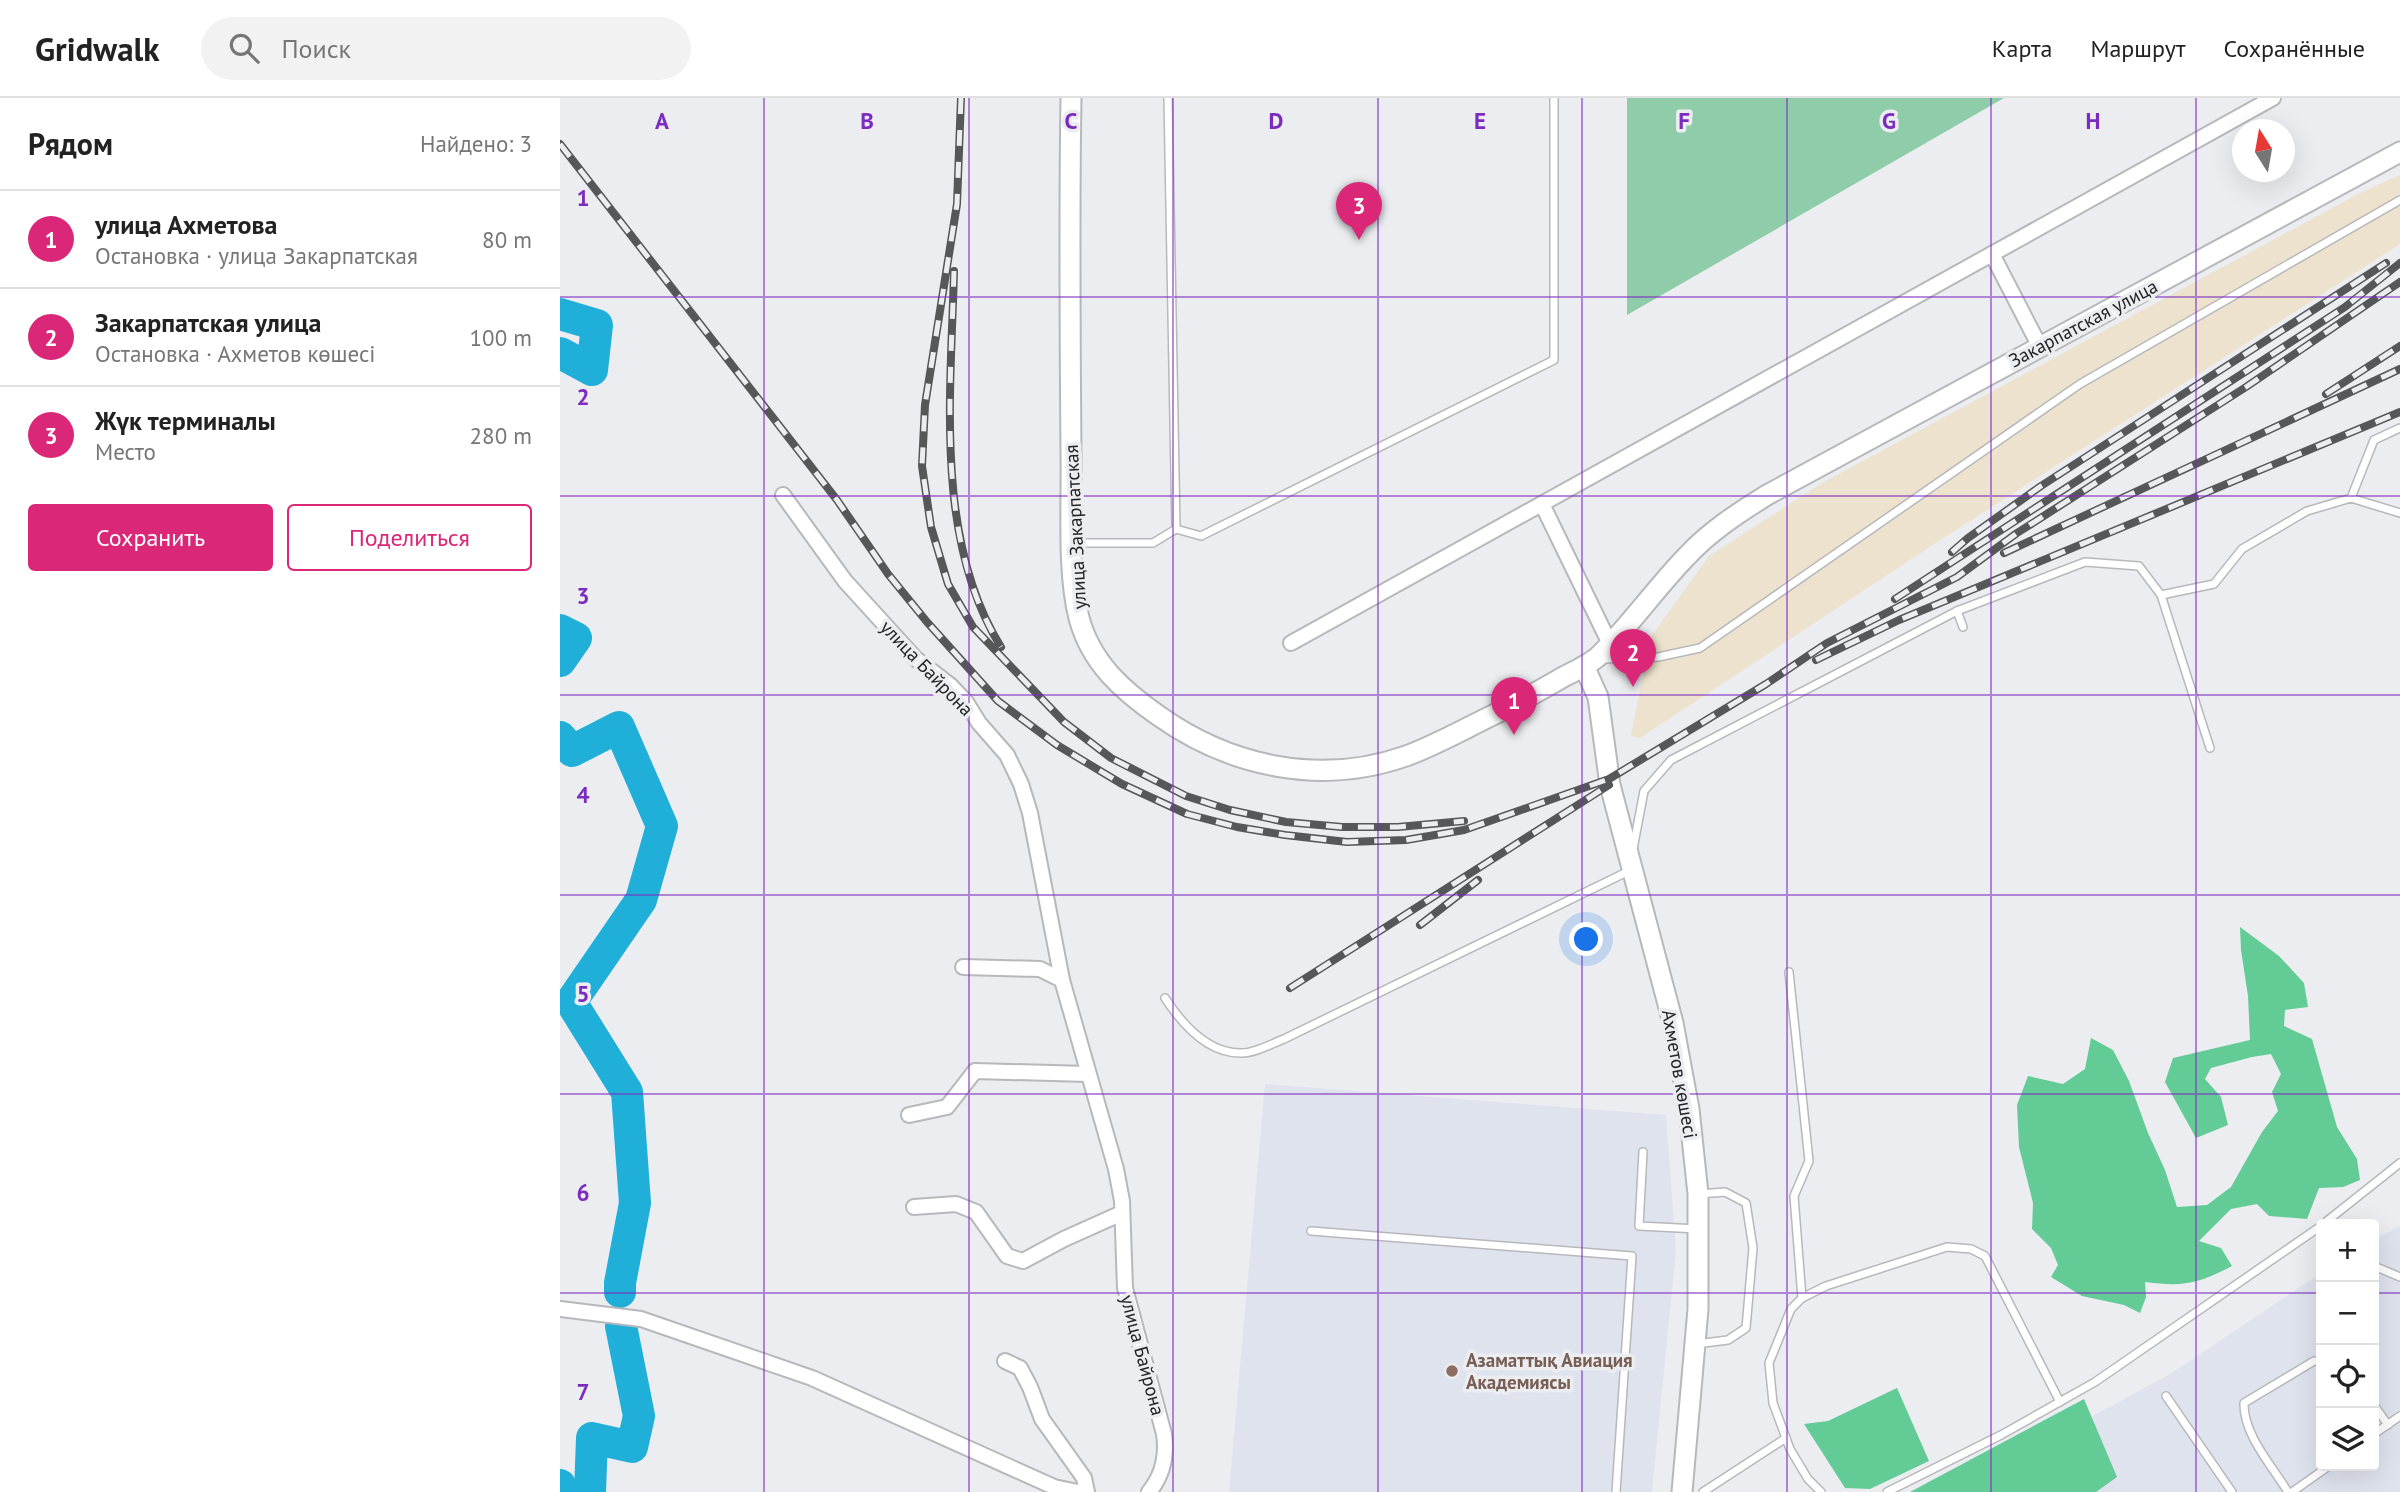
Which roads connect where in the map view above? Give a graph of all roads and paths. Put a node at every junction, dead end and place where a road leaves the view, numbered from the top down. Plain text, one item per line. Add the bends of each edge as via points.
1 (1071, 98) edge
2 (1168, 98) edge
3 (1554, 98) edge
4 (2273, 98) edge
5 (2400, 152) edge
6 (2400, 200) edge
7 (1992, 254) junction
8 (2040, 346) junction
9 (2400, 428) edge
10 (783, 495) dead end
11 (2351, 498) junction
12 (1542, 504) junction
13 (2400, 513) edge
14 (1176, 529) junction
15 (1073, 543) junction
16 (2161, 595) junction
17 (1957, 611) junction
18 (1963, 627) dead end
19 (1291, 643) dead end
20 (1610, 644) junction
21 (1590, 662) junction
22 (2210, 748) dead end
23 (1631, 867) junction
24 (963, 967) dead end
25 (1789, 972) dead end
26 (1062, 980) junction
27 (1165, 998) dead end
28 (1088, 1074) junction
29 (909, 1115) dead end
30 (1643, 1152) dead end
31 (2400, 1163) edge
32 (1698, 1194) junction
33 (914, 1207) dead end
34 (1122, 1213) junction
35 (2331, 1219) edge
36 (1698, 1229) junction
37 (2316, 1230) edge
38 (1311, 1231) dead end
39 (2379, 1268) edge
40 (2400, 1277) edge
41 (1802, 1298) junction
42 (560, 1309) edge
43 (1695, 1344) junction
44 (1005, 1361) dead end
45 (2316, 1361) edge
46 (2166, 1396) dead end
47 (2060, 1402) junction
48 (2376, 1408) edge
49 (2400, 1416) edge
50 (2388, 1424) junction
51 (2379, 1430) edge
52 (1786, 1438) junction
53 (2322, 1471) edge
54 (1078, 1492) edge
55 (1087, 1492) edge
56 (1149, 1492) edge
57 (1616, 1492) edge
58 (1682, 1492) edge
59 (1703, 1492) edge
60 (1821, 1492) edge
61 (1887, 1492) edge
62 (2232, 1492) edge
63 (2290, 1492) edge

1 - 15 street, улица Закарпатская
2 - 14 lane
3 - 14 lane via 1554,360 1201,536
4 - 7 street
5 - 8 street, Закарпатская улица
6 - 21 lane via 2080,384 1700,649
7 - 8 street
7 - 12 street
8 - 20 street, Закарпатская улица via 1731,517 1687,555
9 - 11 lane via 2374,440
10 - 26 street, улица Байрона via 845,581 916,659 966,702 1007,755 1030,813
11 - 13 lane
11 - 16 lane via 2307,510 2242,550 2214,583
12 - 19 street
12 - 20 street
14 - 15 lane via 1153,543
15 - 21 street, улица Закарпатская via 1078,616 1096,658 1113,680 1196,740 1267,766 1338,770 1403,757
16 - 17 lane via 2139,566 2085,562
16 - 22 lane
17 - 18 lane
17 - 23 lane via 1671,760 1644,791
20 - 21 street, Закарпатская улица
21 - 23 street, Ахметов көшесі via 1609,785
23 - 27 lane via 1284,1039 1244,1053 1219,1050 1182,1023
23 - 32 street, Ахметов көшесі via 1673,1023
24 - 26 street via 1040,969
25 - 41 lane via 1809,1161 1794,1196
26 - 28 street, улица Байрона
28 - 29 street via 975,1071 947,1107
28 - 34 street, улица Байрона via 1116,1169
30 - 36 lane via 1639,1226
31 - 35 lane
32 - 36 street, Ахметов көшесі
32 - 43 lane via 1725,1192 1746,1203 1753,1248 1746,1328 1728,1340
33 - 34 street via 957,1204 976,1212 1007,1256 1023,1261
34 - 56 street, улица Байрона via 1125,1288 1166,1452
36 - 43 street, Ахметов көшесі
37 - 47 lane
38 - 57 lane via 1632,1256
39 - 40 lane
41 - 47 lane via 1948,1247 1971,1249 1985,1256
41 - 52 lane via 1791,1309 1769,1363 1773,1403
42 - 54 street via 641,1319 811,1378 1054,1488
43 - 58 street, Ахметов көшесі
44 - 55 street via 1020,1368 1042,1419 1084,1478
45 - 63 lane via 2244,1403 2251,1433
46 - 62 lane
47 - 61 lane
48 - 50 lane
49 - 50 lane
50 - 51 lane
52 - 59 lane
52 - 60 lane via 1808,1479
53 - 63 lane

